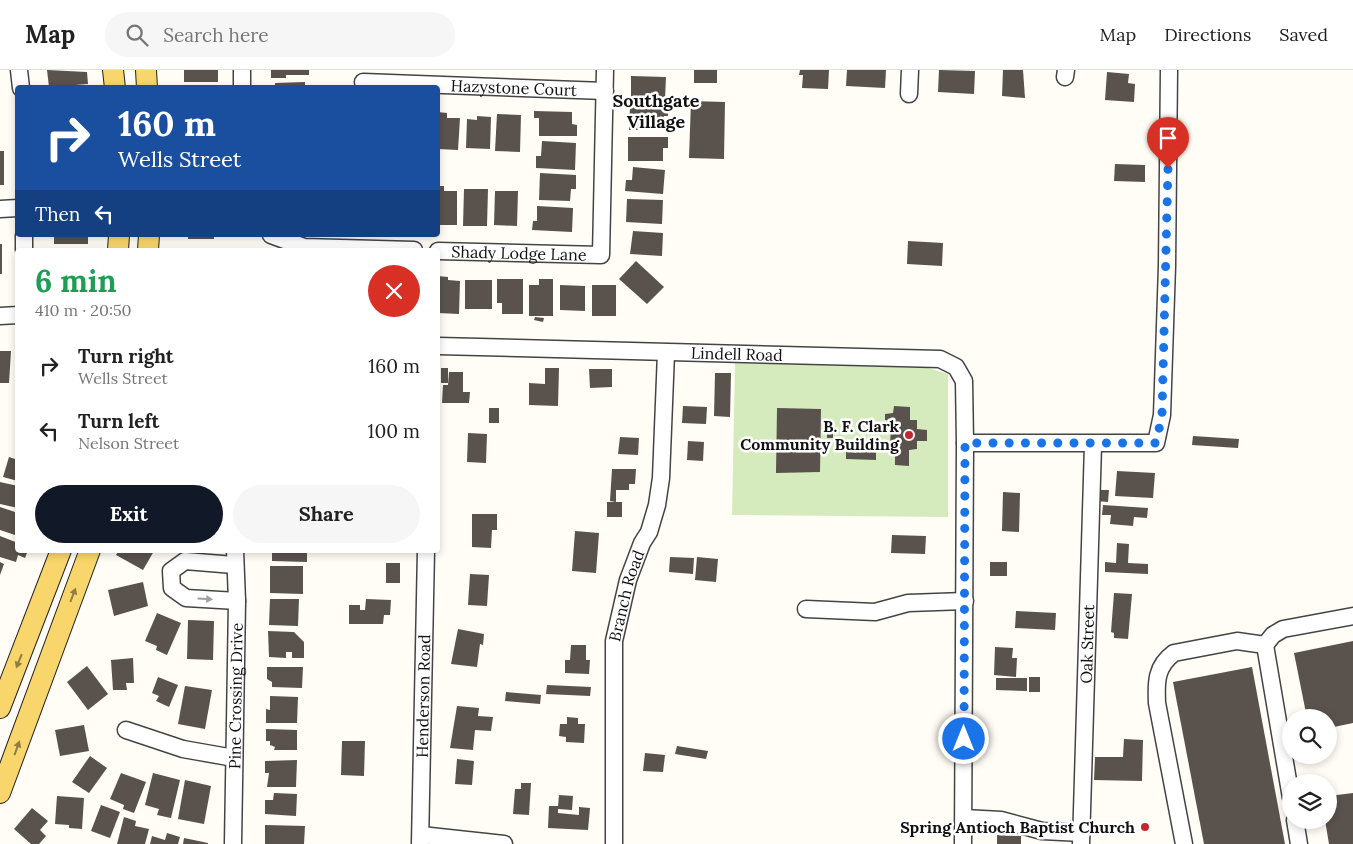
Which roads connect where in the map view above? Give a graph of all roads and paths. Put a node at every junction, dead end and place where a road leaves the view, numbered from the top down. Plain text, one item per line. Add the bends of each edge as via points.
1 (19, 70) edge
2 (113, 70) edge
3 (146, 70) edge
4 (242, 70) edge
5 (605, 70) edge
6 (910, 70) edge
7 (1169, 70) edge
8 (363, 82) dead end
9 (21, 85) edge
10 (115, 85) edge
11 (147, 85) edge
12 (242, 85) edge
13 (605, 91) junction
14 (909, 94) dead end
15 (15, 208) edge
16 (0, 209) edge
17 (276, 237) edge
18 (341, 248) edge
19 (440, 251) edge
20 (15, 315) edge
21 (0, 316) edge
22 (440, 346) edge
23 (666, 353) junction
24 (965, 443) junction
25 (1093, 445) junction
26 (60, 553) edge
27 (89, 553) edge
28 (426, 553) edge
29 (234, 558) edge
30 (237, 601) junction
31 (964, 601) junction
32 (806, 609) dead end
33 (1353, 616) edge
34 (32, 626) junction
35 (57, 637) junction
36 (1265, 645) junction
37 (0, 708) edge
38 (126, 730) dead end
39 (234, 758) junction
40 (1287, 774) edge
41 (0, 793) edge
42 (964, 818) junction
43 (1296, 829) edge
44 (1082, 839) edge
45 (420, 840) edge
46 (233, 844) edge
47 (504, 844) edge
48 (614, 844) edge
49 (963, 844) edge
50 (1184, 844) edge
51 (1299, 844) edge

1 - 9 street
2 - 10 main road
3 - 11 main road
4 - 12 street
5 - 13 street
6 - 14 street
7 - 25 street via 1163,405 1156,443
8 - 13 street, Hazystone Court
13 - 19 street, Shady Lodge Lane via 601,255
15 - 16 street
17 - 18 street via 304,247
20 - 21 street
22 - 23 street, Lindell Road
23 - 24 street, Lindell Road via 940,359 956,367 964,381
23 - 48 street, Branch Road via 657,505 628,580 614,641
24 - 25 street
24 - 31 street, Lindell Road
25 - 44 street, Oak Street
26 - 34 main road
35 -> 27 main road
28 - 45 street, Henderson Road
29 - 30 street, Pine Crossing Drive
29 -> 30 street via 185,561 171,572 172,588 186,598
30 - 39 street, Pine Crossing Drive
31 - 32 street via 908,603 875,612
31 - 42 street, Lindell Road
33 - 36 street via 1283,629
34 - 35 main road
34 -> 37 main road
41 -> 35 main road
36 - 40 street
36 - 50 street via 1237,641 1174,653 1158,671 1157,703
38 - 39 street via 183,749
39 - 46 street, Pine Crossing Drive
42 - 44 street via 1000,820
42 - 49 street, Lindell Road
43 - 51 street
45 - 47 street

